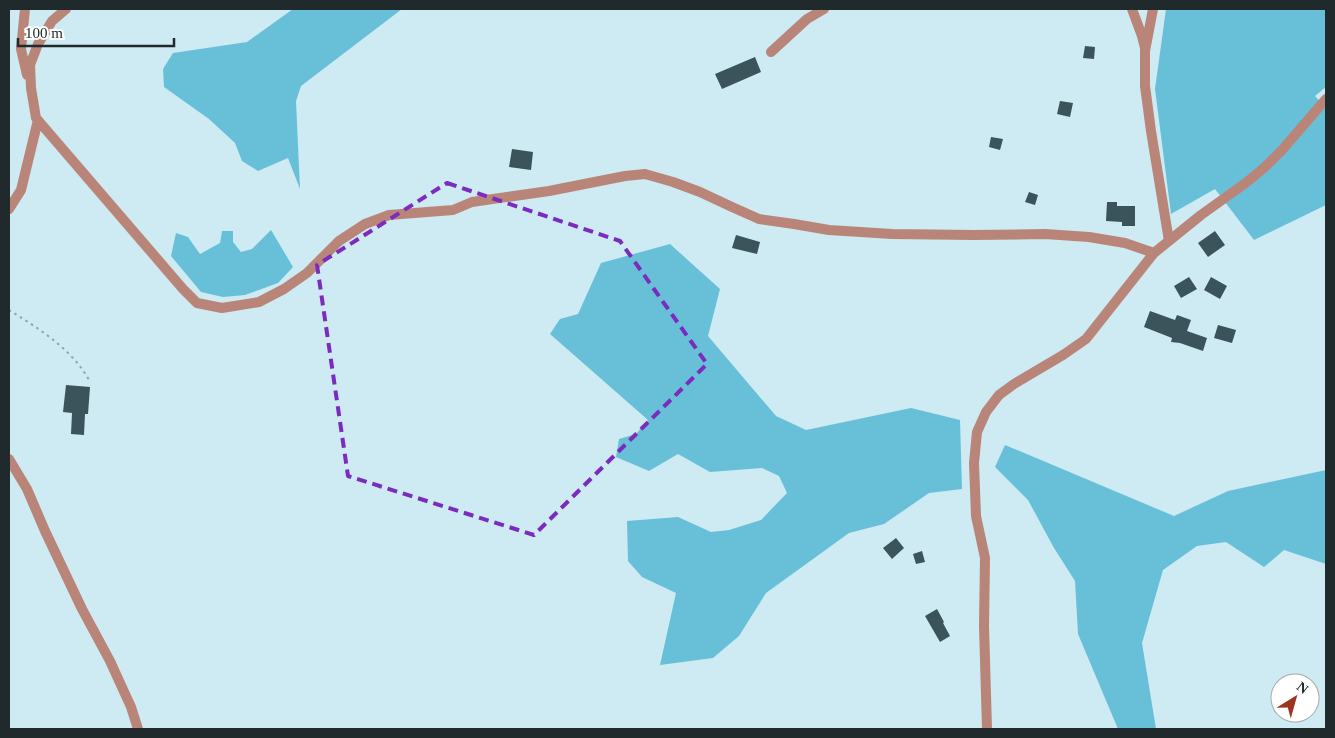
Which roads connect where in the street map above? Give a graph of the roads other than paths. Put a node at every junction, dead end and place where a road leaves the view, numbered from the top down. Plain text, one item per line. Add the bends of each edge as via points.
1 (24, 9) edge
2 (66, 9) edge
3 (824, 9) edge
4 (1132, 9) edge
5 (1153, 9) edge
6 (1146, 51) junction
7 (771, 52) dead end
8 (31, 88) junction
9 (1326, 98) edge
10 (38, 120) junction
11 (9, 208) edge
12 (1169, 241) junction
13 (1154, 253) junction
14 (9, 459) edge
15 (138, 729) edge
16 (987, 729) edge

1 - 8 street via 21,49
2 - 8 street via 52,21 38,44 30,65
3 - 7 street via 807,19
4 - 6 street
5 - 6 street
6 - 12 street via 1151,131
8 - 10 street
9 - 12 street via 1265,167
10 - 11 street via 21,190
10 - 13 street via 182,289 197,303 222,308 259,302 284,289 307,273 339,241 365,224 390,215 453,210 472,202 645,174 700,192 759,218 829,230 974,236 1054,234 1124,243
12 - 13 street
13 - 16 street via 1086,339 999,395 977,432 974,463 976,516 985,558
14 - 15 street via 27,489 82,609 132,707

